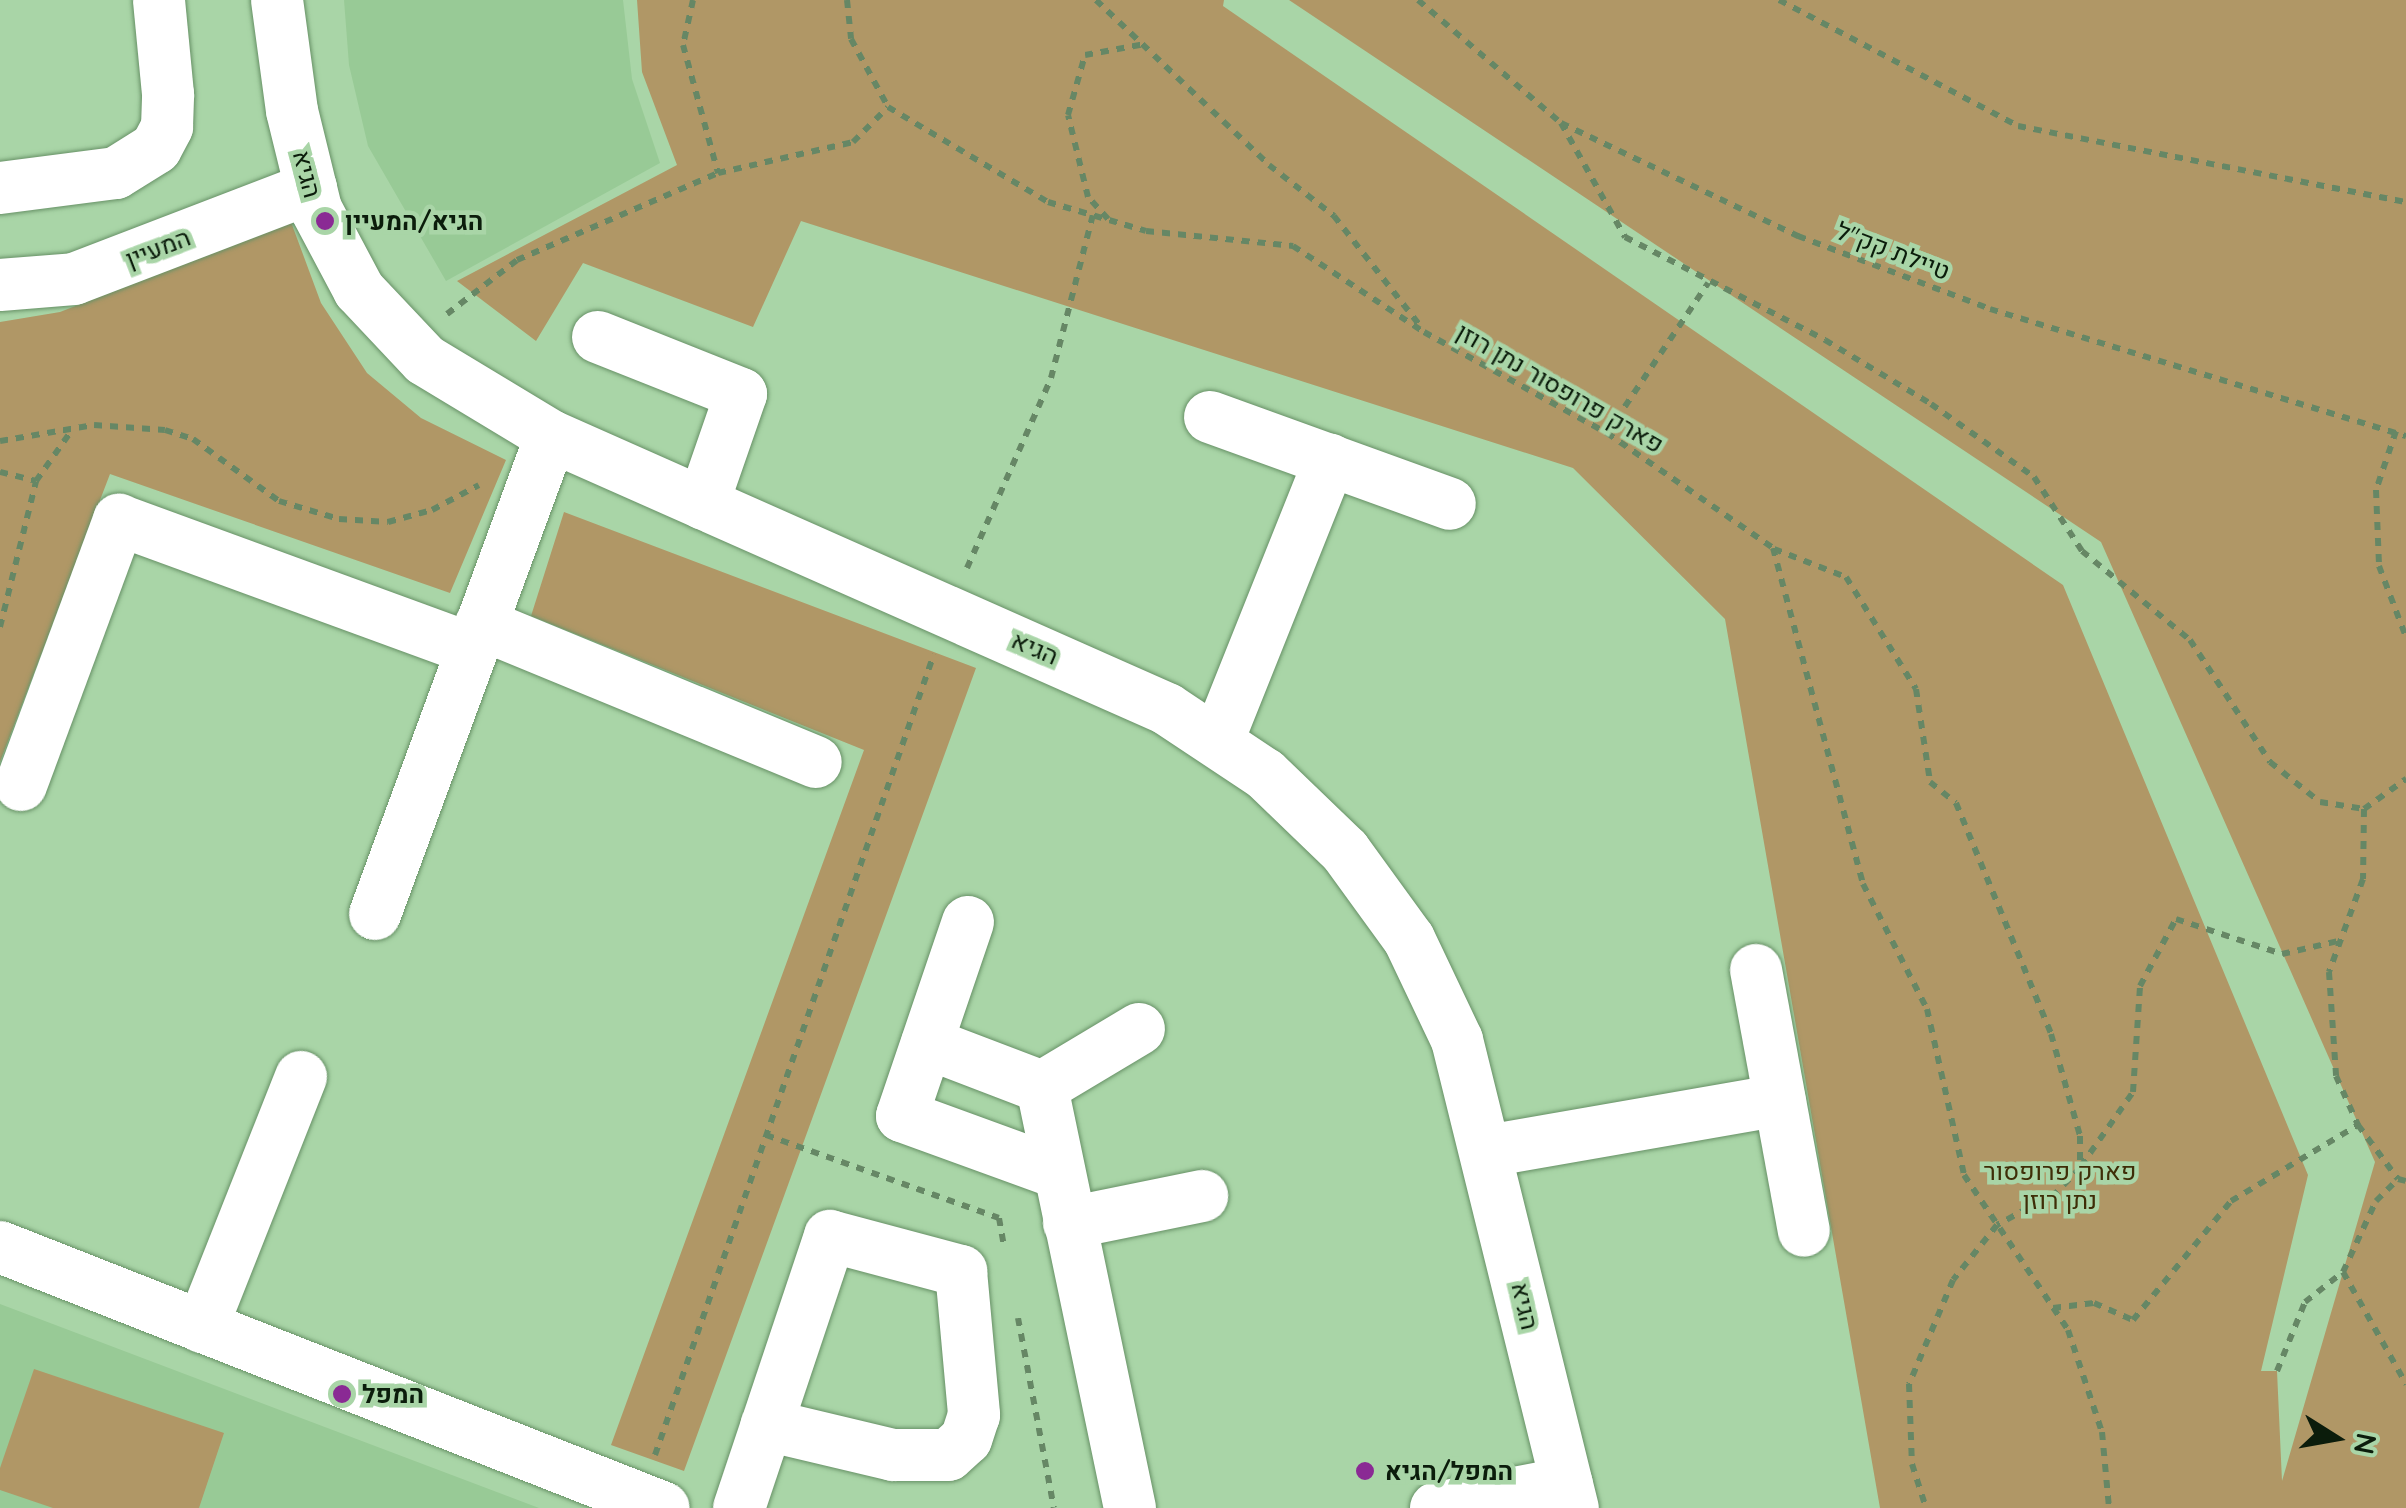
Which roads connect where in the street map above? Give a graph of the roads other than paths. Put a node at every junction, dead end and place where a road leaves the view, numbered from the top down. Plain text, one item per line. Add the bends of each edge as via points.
1 (159, 0) edge
2 (278, 0) edge
3 (0, 188) edge
4 (311, 188) junction
5 (0, 285) edge
6 (598, 337) dead end
7 (1210, 417) dead end
8 (537, 429) junction
9 (1330, 460) junction
10 (703, 504) junction
11 (1450, 504) dead end
12 (477, 636) junction
13 (1218, 740) junction
14 (816, 762) dead end
15 (22, 784) dead end
16 (374, 914) dead end
17 (968, 922) dead end
18 (1756, 970) dead end
19 (1139, 1028) dead end
20 (927, 1043) junction
21 (301, 1077) dead end
22 (1042, 1087) junction
23 (1780, 1100) junction
24 (1488, 1151) junction
25 (1059, 1173) junction
26 (1202, 1196) dead end
27 (1069, 1224) junction
28 (1804, 1231) dead end
29 (0, 1247) edge
30 (202, 1326) junction
31 (766, 1426) junction
32 (1570, 1495) edge
33 (652, 1504) edge
34 (739, 1508) edge
35 (1130, 1508) edge
36 (1436, 1508) edge

1 - 3 street via 168,94 167,127 156,148 116,173
2 - 4 street, הגיא via 292,111
4 - 5 street, המעיין via 74,280
4 - 8 street, הגיא via 351,277 412,348
6 - 10 street via 741,394
7 - 9 street
8 - 10 street, הגיא
8 - 12 street
9 - 11 street
9 - 13 street
10 - 13 street, הגיא via 1112,682
12 - 14 street
12 - 15 street via 119,520
12 - 16 street
13 - 24 street, הגיא via 1307,811 1379,894 1450,1022
17 - 20 street
18 - 23 street
19 - 22 street
20 - 22 street
20 - 25 street via 902,1116
21 - 30 street
22 - 25 street
23 - 24 street
23 - 28 street
24 - 32 street, הגיא
25 - 27 street
26 - 27 street
27 - 35 street
29 - 30 street
30 - 33 street
31 - 31 street via 893,1455 948,1455 966,1439 974,1416 962,1272 830,1236
31 - 34 street
32 - 36 street

